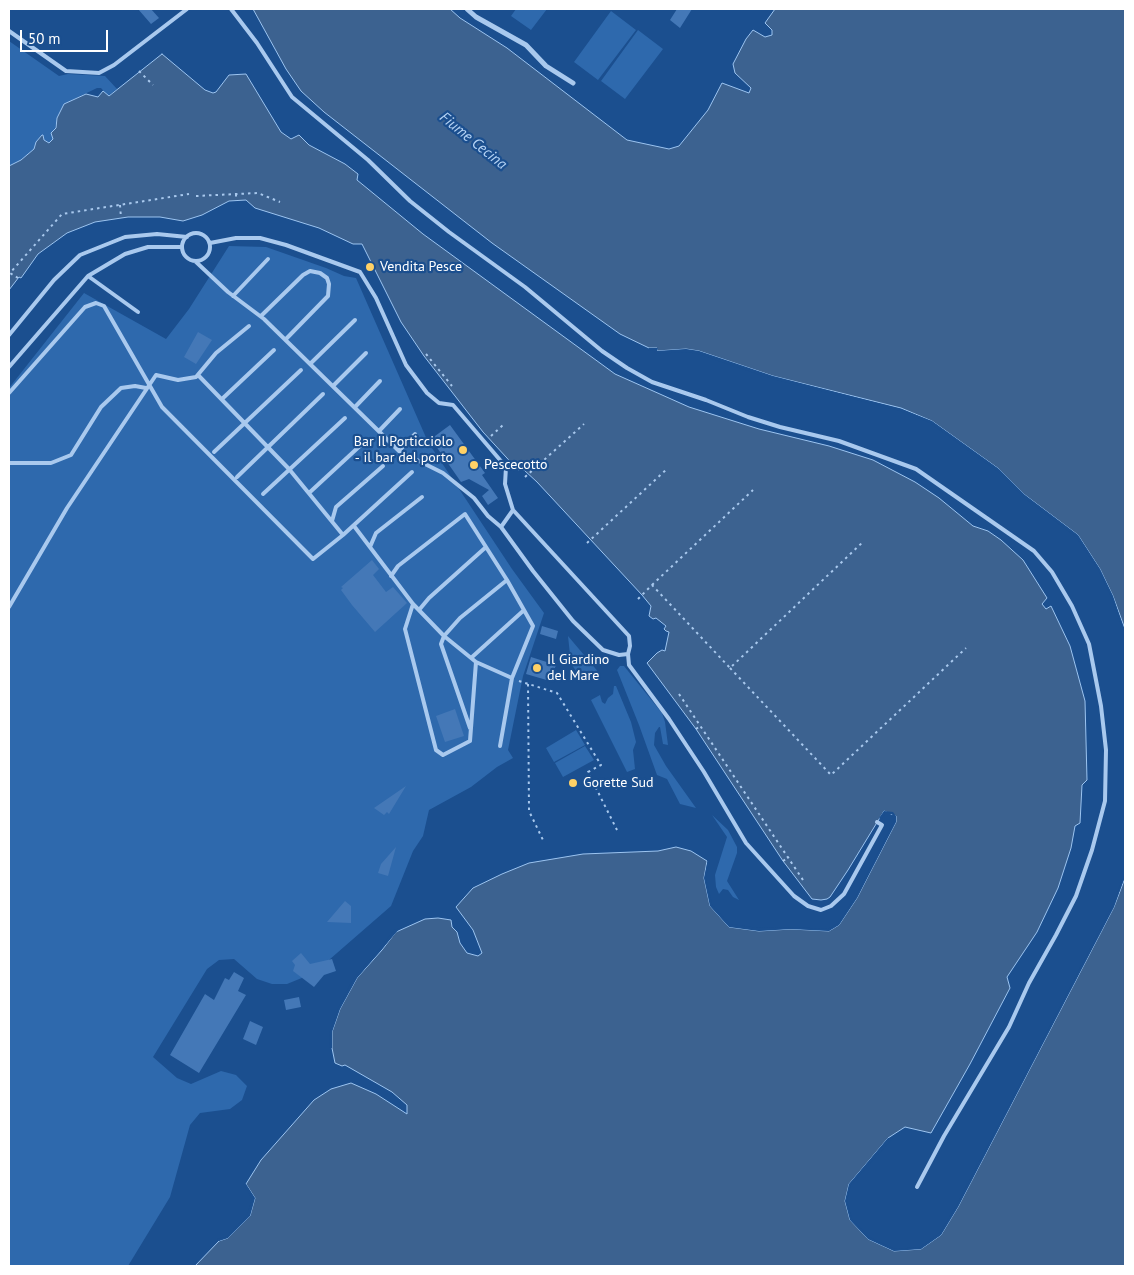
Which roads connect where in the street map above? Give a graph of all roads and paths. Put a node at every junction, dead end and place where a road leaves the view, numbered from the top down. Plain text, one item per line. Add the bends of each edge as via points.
1 (187, 9) edge
2 (232, 9) edge
3 (467, 9) edge
4 (9, 32) edge
5 (139, 71) dead end
6 (572, 83) dead end
7 (154, 85) dead end
8 (189, 194) dead end
9 (236, 194) junction
10 (196, 196) dead end
11 (236, 200) dead end
12 (280, 202) dead end
13 (120, 205) junction
14 (122, 218) dead end
15 (186, 237) junction
16 (210, 243) junction
17 (182, 247) junction
18 (268, 259) dead end
19 (195, 261) junction
20 (88, 276) junction
21 (18, 278) dead end
22 (233, 296) junction
23 (138, 312) dead end
24 (261, 316) junction
25 (355, 320) dead end
26 (249, 326) dead end
27 (9, 335) edge
28 (286, 339) junction
29 (274, 350) dead end
30 (366, 353) dead end
31 (426, 354) dead end
32 (310, 364) junction
33 (9, 367) edge
34 (301, 370) dead end
35 (198, 375) junction
36 (380, 381) dead end
37 (147, 386) junction
38 (333, 386) junction
39 (450, 386) dead end
40 (9, 393) edge
41 (323, 394) dead end
42 (222, 399) junction
43 (354, 407) junction
44 (400, 408) dead end
45 (345, 418) dead end
46 (245, 424) junction
47 (584, 424) dead end
48 (503, 425) dead end
49 (378, 431) junction
50 (415, 434) dead end
51 (491, 436) dead end
52 (362, 444) dead end
53 (268, 447) junction
54 (398, 450) junction
55 (214, 452) dead end
56 (9, 463) edge
57 (383, 466) dead end
58 (668, 468) dead end
59 (290, 469) junction
60 (412, 472) dead end
61 (237, 477) dead end
62 (525, 478) dead end
63 (753, 490) dead end
64 (310, 493) junction
65 (263, 494) dead end
66 (422, 497) dead end
67 (513, 510) junction
68 (332, 521) junction
69 (354, 526) junction
70 (501, 527) junction
71 (343, 535) junction
72 (864, 541) dead end
73 (587, 543) dead end
74 (370, 547) junction
75 (486, 547) junction
76 (391, 576) junction
77 (507, 580) junction
78 (652, 585) junction
79 (638, 599) dead end
80 (413, 604) junction
81 (9, 607) edge
82 (419, 610) junction
83 (523, 611) junction
84 (444, 636) junction
85 (966, 648) dead end
86 (628, 654) junction
87 (471, 658) junction
88 (476, 662) junction
89 (730, 668) junction
90 (512, 678) junction
91 (528, 684) junction
92 (679, 694) dead end
93 (700, 726) junction
94 (696, 729) dead end
95 (470, 730) junction
96 (500, 746) dead end
97 (877, 822) dead end
98 (616, 830) dead end
99 (543, 840) dead end
100 (789, 857) junction
101 (783, 861) dead end
102 (806, 883) dead end
103 (917, 1187) dead end

1 - 4 lane via 99,73 66,71
2 - 103 lane via 292,97 368,160 410,201 526,287 602,351 652,382 780,427 839,441 916,469 1034,550 1052,572 1072,606 1089,644 1106,750 1105,801 1092,850 1068,912 1009,1027
3 - 6 street via 526,44 546,66
5 - 7 path
8 - 13 path
9 - 10 path
9 - 11 path
9 - 12 path via 258,193
13 - 14 path
13 - 21 path via 60,215 10,273
15 - 16 lane via 200,233
15 - 17 lane
15 - 27 lane via 157,234 124,237 80,255 54,280
16 - 19 lane via 207,256
16 - 67 lane via 260,238 360,272 376,298 406,365 427,393 439,403 453,405 506,467 505,484
17 - 19 lane via 188,258
17 - 20 lane via 148,248 125,254
18 - 22 lane
19 - 22 lane
20 - 23 lane
20 - 33 lane
22 - 24 lane
24 - 28 lane
24 - 28 lane via 303,275 310,271 327,278 328,296
25 - 32 lane
26 - 35 lane via 216,353
28 - 32 lane
29 - 42 lane
30 - 38 lane
31 - 39 path
32 - 38 lane
34 - 46 lane
35 - 37 lane via 178,380 156,375
35 - 42 lane
36 - 43 lane
37 - 40 lane via 104,306 96,303 85,306
37 - 56 lane via 120,388 101,407 71,455 51,463
37 - 71 lane via 162,407 313,558
37 - 81 lane via 67,508
38 - 43 lane
41 - 53 lane
42 - 46 lane
43 - 49 lane
44 - 49 lane
45 - 59 lane
46 - 53 lane
46 - 55 lane
47 - 62 path
48 - 51 path
49 - 54 lane
50 - 54 lane
52 - 64 lane
53 - 59 lane
53 - 61 lane
54 - 70 lane via 443,473 474,498
57 - 68 lane via 336,507
58 - 73 path
59 - 64 lane
59 - 65 lane
60 - 69 lane
63 - 78 path
64 - 68 lane
66 - 74 lane via 376,533
67 - 70 lane
67 - 86 lane via 629,636
68 - 71 lane
69 - 71 lane
69 - 74 lane
70 - 86 lane via 573,621 603,650
72 - 89 path
74 - 76 lane
75 - 76 lane via 465,514 398,566
75 - 77 lane
75 - 82 lane via 428,598
76 - 80 lane
77 - 83 lane
77 - 84 lane via 460,618
78 - 79 path
78 - 89 path
80 - 82 lane
80 - 95 lane via 405,629 436,750 444,756 470,741
82 - 84 lane
83 - 87 lane
83 - 90 lane via 533,626
84 - 87 lane
84 - 95 lane via 441,644
85 - 89 path via 831,775
86 - 97 lane via 629,665 704,772 746,843 794,896 808,906 821,910 844,894 882,826
87 - 88 lane
88 - 90 lane
88 - 95 lane
90 - 91 path
90 - 96 lane
91 - 98 path via 557,693 601,765 588,772
91 - 99 path via 529,811
92 - 93 path
93 - 94 path
93 - 100 path
100 - 101 path
100 - 102 path

